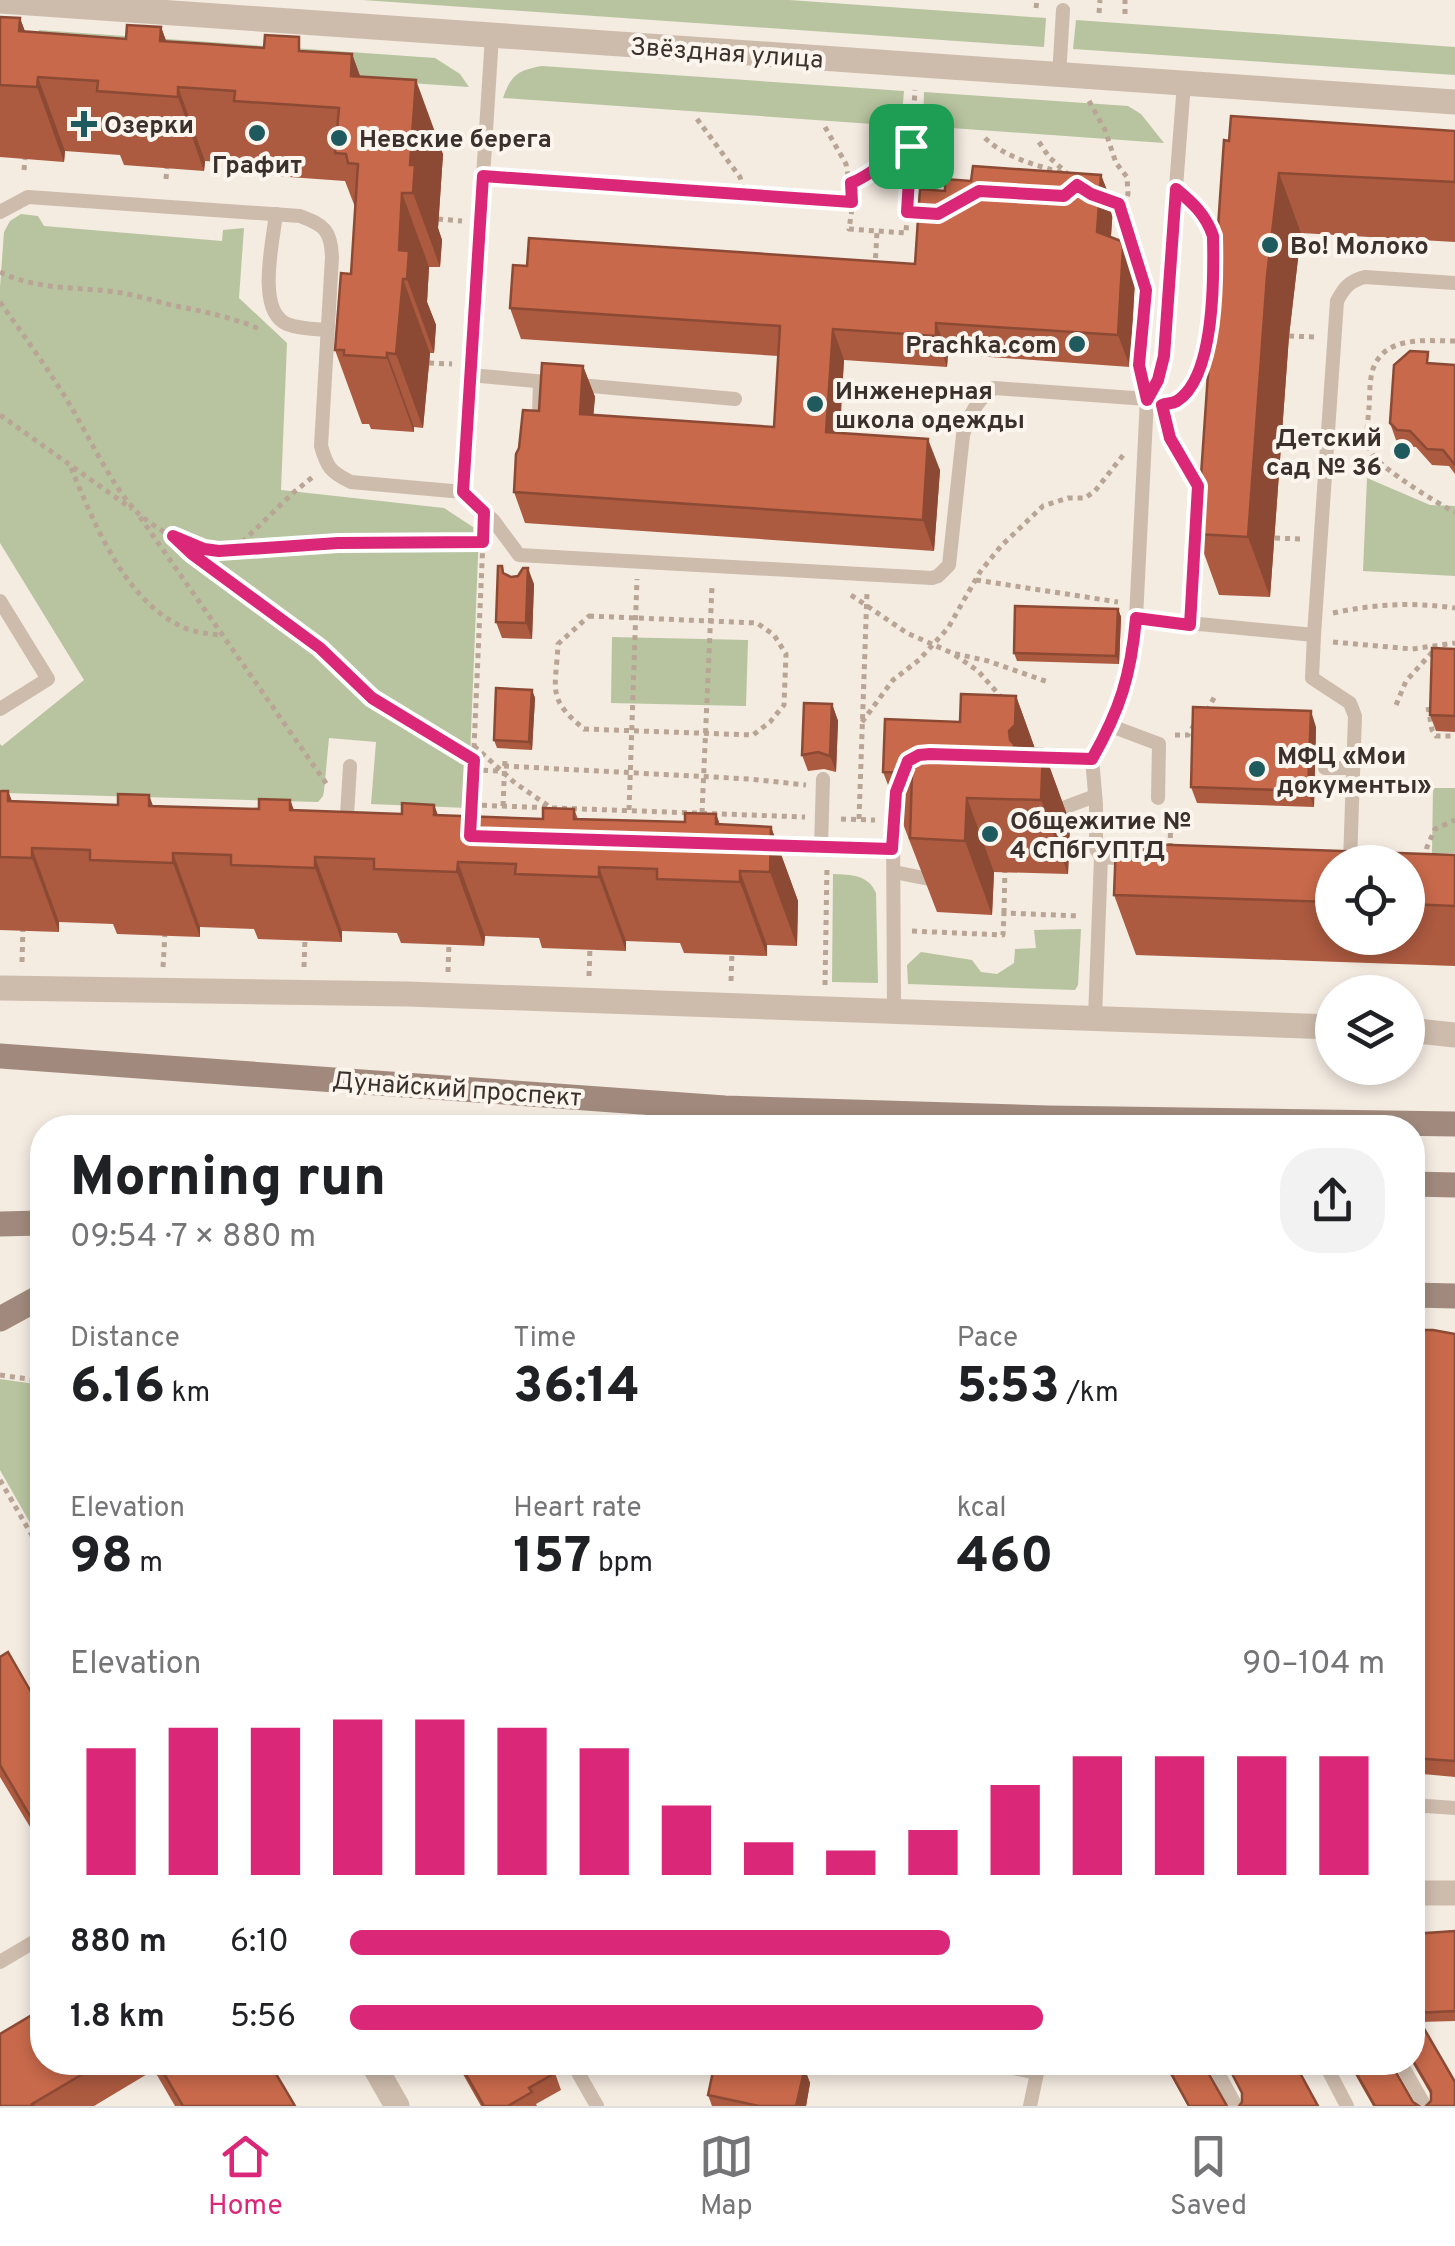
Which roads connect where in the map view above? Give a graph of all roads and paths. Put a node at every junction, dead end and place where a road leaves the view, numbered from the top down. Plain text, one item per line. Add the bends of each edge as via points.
1 (1037, 0) edge
2 (1100, 0) edge
3 (1125, 0) edge
4 (0, 1) edge
5 (1036, 8) dead end
6 (1063, 10) dead end
7 (1099, 13) dead end
8 (1124, 14) dead end
9 (492, 36) junction
10 (918, 66) junction
11 (1068, 77) junction
12 (1184, 83) junction
13 (1455, 102) edge
14 (698, 119) dead end
15 (825, 127) dead end
16 (985, 138) dead end
17 (1039, 142) dead end
18 (911, 146) junction
19 (25, 159) dead end
20 (167, 168) dead end
21 (24, 170) dead end
22 (1069, 174) junction
23 (483, 176) junction
24 (166, 179) dead end
25 (851, 183) junction
26 (1077, 185) edge
27 (1176, 189) junction
28 (745, 195) junction
29 (1105, 200) edge
30 (852, 202) junction
31 (0, 212) edge
32 (907, 212) junction
33 (1122, 212) junction
34 (276, 214) junction
35 (923, 214) edge
36 (438, 219) dead end
37 (465, 222) dead end
38 (877, 231) junction
39 (1300, 240) dead end
40 (1321, 258) dead end
41 (0, 272) edge
42 (874, 277) edge
43 (1455, 283) edge
44 (0, 302) edge
45 (1146, 302) dead end
46 (294, 326) junction
47 (326, 330) junction
48 (1289, 336) dead end
49 (1316, 337) dead end
50 (1455, 341) edge
51 (429, 362) dead end
52 (455, 364) dead end
53 (470, 376) junction
54 (540, 382) junction
55 (736, 399) dead end
56 (1154, 402) junction
57 (1, 418) edge
58 (1166, 421) dead end
59 (530, 430) edge
60 (1144, 434) junction
61 (1281, 437) dead end
62 (1308, 438) dead end
63 (70, 465) junction
64 (308, 481) dead end
65 (463, 492) junction
66 (137, 512) junction
67 (484, 512) junction
68 (1455, 512) edge
69 (173, 536) junction
70 (1274, 538) dead end
71 (1301, 539) dead end
72 (483, 542) junction
73 (233, 551) junction
74 (868, 574) junction
75 (975, 580) junction
76 (637, 584) dead end
77 (836, 585) dead end
78 (712, 588) dead end
79 (0, 600) edge
80 (866, 604) junction
81 (1455, 608) edge
82 (1136, 612) junction
83 (1315, 616) junction
84 (636, 618) junction
85 (710, 621) junction
86 (1190, 625) junction
87 (221, 635) junction
88 (1314, 635) junction
89 (1455, 643) edge
90 (933, 644) junction
91 (1438, 646) junction
92 (952, 653) junction
93 (1048, 682) dead end
94 (1215, 696) dead end
95 (1396, 705) dead end
96 (1009, 706) edge
97 (1428, 707) edge
98 (0, 709) edge
99 (862, 722) junction
100 (1111, 726) junction
101 (631, 731) junction
102 (706, 734) junction
103 (1455, 736) edge
104 (1159, 744) junction
105 (474, 746) junction
106 (1006, 756) edge
107 (1092, 759) junction
108 (474, 760) junction
109 (350, 766) dead end
110 (504, 766) junction
111 (1325, 768) dead end
112 (1353, 768) junction
113 (474, 770) junction
114 (630, 772) junction
115 (902, 774) edge
116 (703, 777) junction
117 (822, 783) joint
118 (326, 786) dead end
119 (1158, 790) joint
120 (1095, 796) junction
121 (472, 804) junction
122 (502, 806) junction
123 (551, 808) junction
124 (1046, 809) edge
125 (628, 810) junction
126 (702, 814) junction
127 (822, 818) junction
128 (859, 819) junction
129 (471, 820) edge
130 (1455, 820) edge
131 (893, 821) junction
132 (326, 831) edge
133 (346, 832) junction
134 (364, 832) edge
135 (743, 845) edge
136 (1351, 845) edge
137 (824, 847) junction
138 (892, 849) junction
139 (1101, 857) junction
140 (1425, 858) edge
141 (1170, 861) joint
142 (1006, 862) edge
143 (894, 872) junction
144 (928, 879) edge
145 (1004, 913) junction
146 (1098, 916) junction
147 (23, 926) dead end
148 (165, 930) dead end
149 (895, 930) junction
150 (305, 936) dead end
151 (449, 940) dead end
152 (590, 944) dead end
153 (732, 949) dead end
154 (22, 962) dead end
155 (163, 967) dead end
156 (304, 971) dead end
157 (448, 976) dead end
158 (588, 980) dead end
159 (731, 985) dead end
160 (0, 988) edge
161 (825, 988) dead end
162 (894, 1013) junction
163 (1095, 1018) junction
164 (1315, 1027) edge
165 (1425, 1032) edge
166 (1455, 1035) edge
167 (0, 1056) edge
168 (965, 1115) edge
169 (1425, 1124) edge
170 (1455, 1124) edge
171 (1425, 1185) edge
172 (1455, 1186) edge
173 (30, 1223) edge
174 (0, 1224) edge
175 (1425, 1295) edge
176 (1455, 1296) edge
177 (30, 1306) edge
178 (0, 1320) edge
179 (0, 1375) edge
180 (30, 1380) edge
181 (0, 1480) edge
182 (30, 1533) edge
183 (1425, 1806) edge
184 (1455, 1808) edge
185 (1425, 1893) edge
186 (1455, 1893) edge
187 (30, 1944) edge
188 (0, 1962) edge
189 (379, 2075) edge
190 (579, 2075) edge
191 (1037, 2075) edge
192 (1219, 2075) edge
193 (1331, 2075) edge
194 (1407, 2075) edge
195 (396, 2106) edge
196 (596, 2106) edge
197 (1030, 2106) edge
198 (1236, 2106) edge
199 (1348, 2106) edge
200 (1425, 2106) edge

1 - 5 path
2 - 7 path
3 - 8 path
4 - 9 street, Звёздная улица
6 - 11 lane
9 - 10 street, Звёздная улица
9 - 23 lane
10 - 11 street, Звёздная улица
10 - 18 path
11 - 12 street, Звёздная улица
11 - 33 path via 1127,177
12 - 13 street, Звёздная улица
12 - 27 lane
14 - 28 path via 740,176
15 - 25 path
16 - 22 path via 1011,156
17 - 22 path
18 - 25 path
18 - 32 path
19 - 21 path
20 - 24 path
22 - 26 path
23 - 28 path
23 - 53 lane
25 - 30 path
27 - 56 lane via 1164,356
27 - 56 path via 1208,221 1213,236 1208,341 1198,377 1177,401
28 - 30 path
29 - 33 path
30 - 38 path via 849,229
31 - 34 lane via 28,196
32 - 35 path
32 - 38 path via 906,233
33 - 45 path
34 - 46 lane via 268,298 274,314
34 - 47 lane via 300,216 326,230 332,257
36 - 37 path
38 - 42 path
39 - 40 path
41 - 46 path via 51,288 111,291 201,310 280,336
43 - 83 lane via 1364,277 1344,288 1337,302
44 - 66 path
46 - 47 lane
47 - 65 lane via 321,446 327,465 350,482
48 - 49 path
50 - 68 path via 1402,342 1386,351 1374,368 1368,434 1370,452 1380,463
51 - 52 path
53 - 54 lane
53 - 65 lane
54 - 55 lane
54 - 59 lane via 539,414
56 - 60 lane
56 - 74 lane via 994,388 976,405 963,436 949,565 932,578
57 - 63 path
58 - 86 path via 1198,486
60 - 75 path via 1086,498 1043,506
60 - 82 lane
61 - 62 path
63 - 66 path
63 - 87 path via 140,597 184,628
64 - 73 path
65 - 67 lane
66 - 69 path
66 - 87 path
67 - 72 path
67 - 74 lane via 519,561
69 - 73 path via 204,549
69 - 108 path via 320,648 372,698
70 - 71 path
72 - 73 path
72 - 105 path
74 - 80 path
75 - 82 path
75 - 90 path
76 - 84 path
77 - 80 path
78 - 85 path
79 - 98 lane via 48,679
80 - 90 path
80 - 99 path
81 - 83 path via 1371,605
82 - 86 lane
82 - 100 lane via 1128,680
83 - 88 lane
84 - 85 path
84 - 101 path
84 - 101 path via 589,616 558,644 555,699 584,729
85 - 102 path
85 - 102 path via 757,623 786,654 784,706 770,722 752,735
86 - 88 lane
87 - 118 path
88 - 91 path via 1390,648
88 - 112 lane via 1312,678 1350,703 1355,716
89 - 91 path
90 - 92 path
90 - 99 path via 884,690
91 - 95 path via 1406,680
92 - 93 path
92 - 96 path
94 - 104 path via 1188,734 1166,734
97 - 103 path via 1436,736
99 - 128 path
100 - 104 lane
100 - 107 lane
101 - 102 path
101 - 114 path
102 - 116 path
104 - 119 lane
105 - 108 path
105 - 110 path
106 - 107 lane
107 - 120 lane
108 - 113 path
109 - 133 lane
110 - 113 path
110 - 114 path
110 - 122 path
110 - 123 path via 514,783
111 - 112 lane
112 - 136 lane
113 - 121 path
114 - 116 path
114 - 125 path
115 - 131 lane
116 - 117 path
116 - 126 path
117 - 127 lane
119 - 141 path via 1172,794
120 - 124 lane
120 - 139 lane
121 - 122 path
121 - 129 path
122 - 123 path
123 - 125 path
125 - 126 path
126 - 127 path
127 - 128 path
127 - 137 lane
128 - 131 path
130 - 140 path via 1435,829
131 - 138 lane
132 - 133 lane
133 - 134 lane
135 - 137 lane
137 - 138 lane
137 - 161 path
138 - 143 lane
139 - 141 lane
139 - 146 lane
142 - 145 path
143 - 144 lane
143 - 149 lane
145 - 146 path
145 - 149 path via 1003,935
146 - 163 lane
147 - 154 path
148 - 155 path
149 - 162 lane
150 - 156 path
151 - 157 path
152 - 158 path
153 - 159 path
160 - 162 street via 407,994
162 - 163 street
163 - 164 street
165 - 166 street
167 - 168 main road, Дунайский проспект via 725,1108
169 - 170 main road, Дунайский проспект
171 - 172 main road
173 - 174 main road
175 - 176 main road
177 - 178 main road
179 - 180 path
181 - 182 path
183 - 184 lane
185 - 186 street
187 - 188 lane
189 - 195 street
190 - 196 lane
191 - 197 lane
192 - 198 lane
193 - 199 lane
194 - 200 lane

